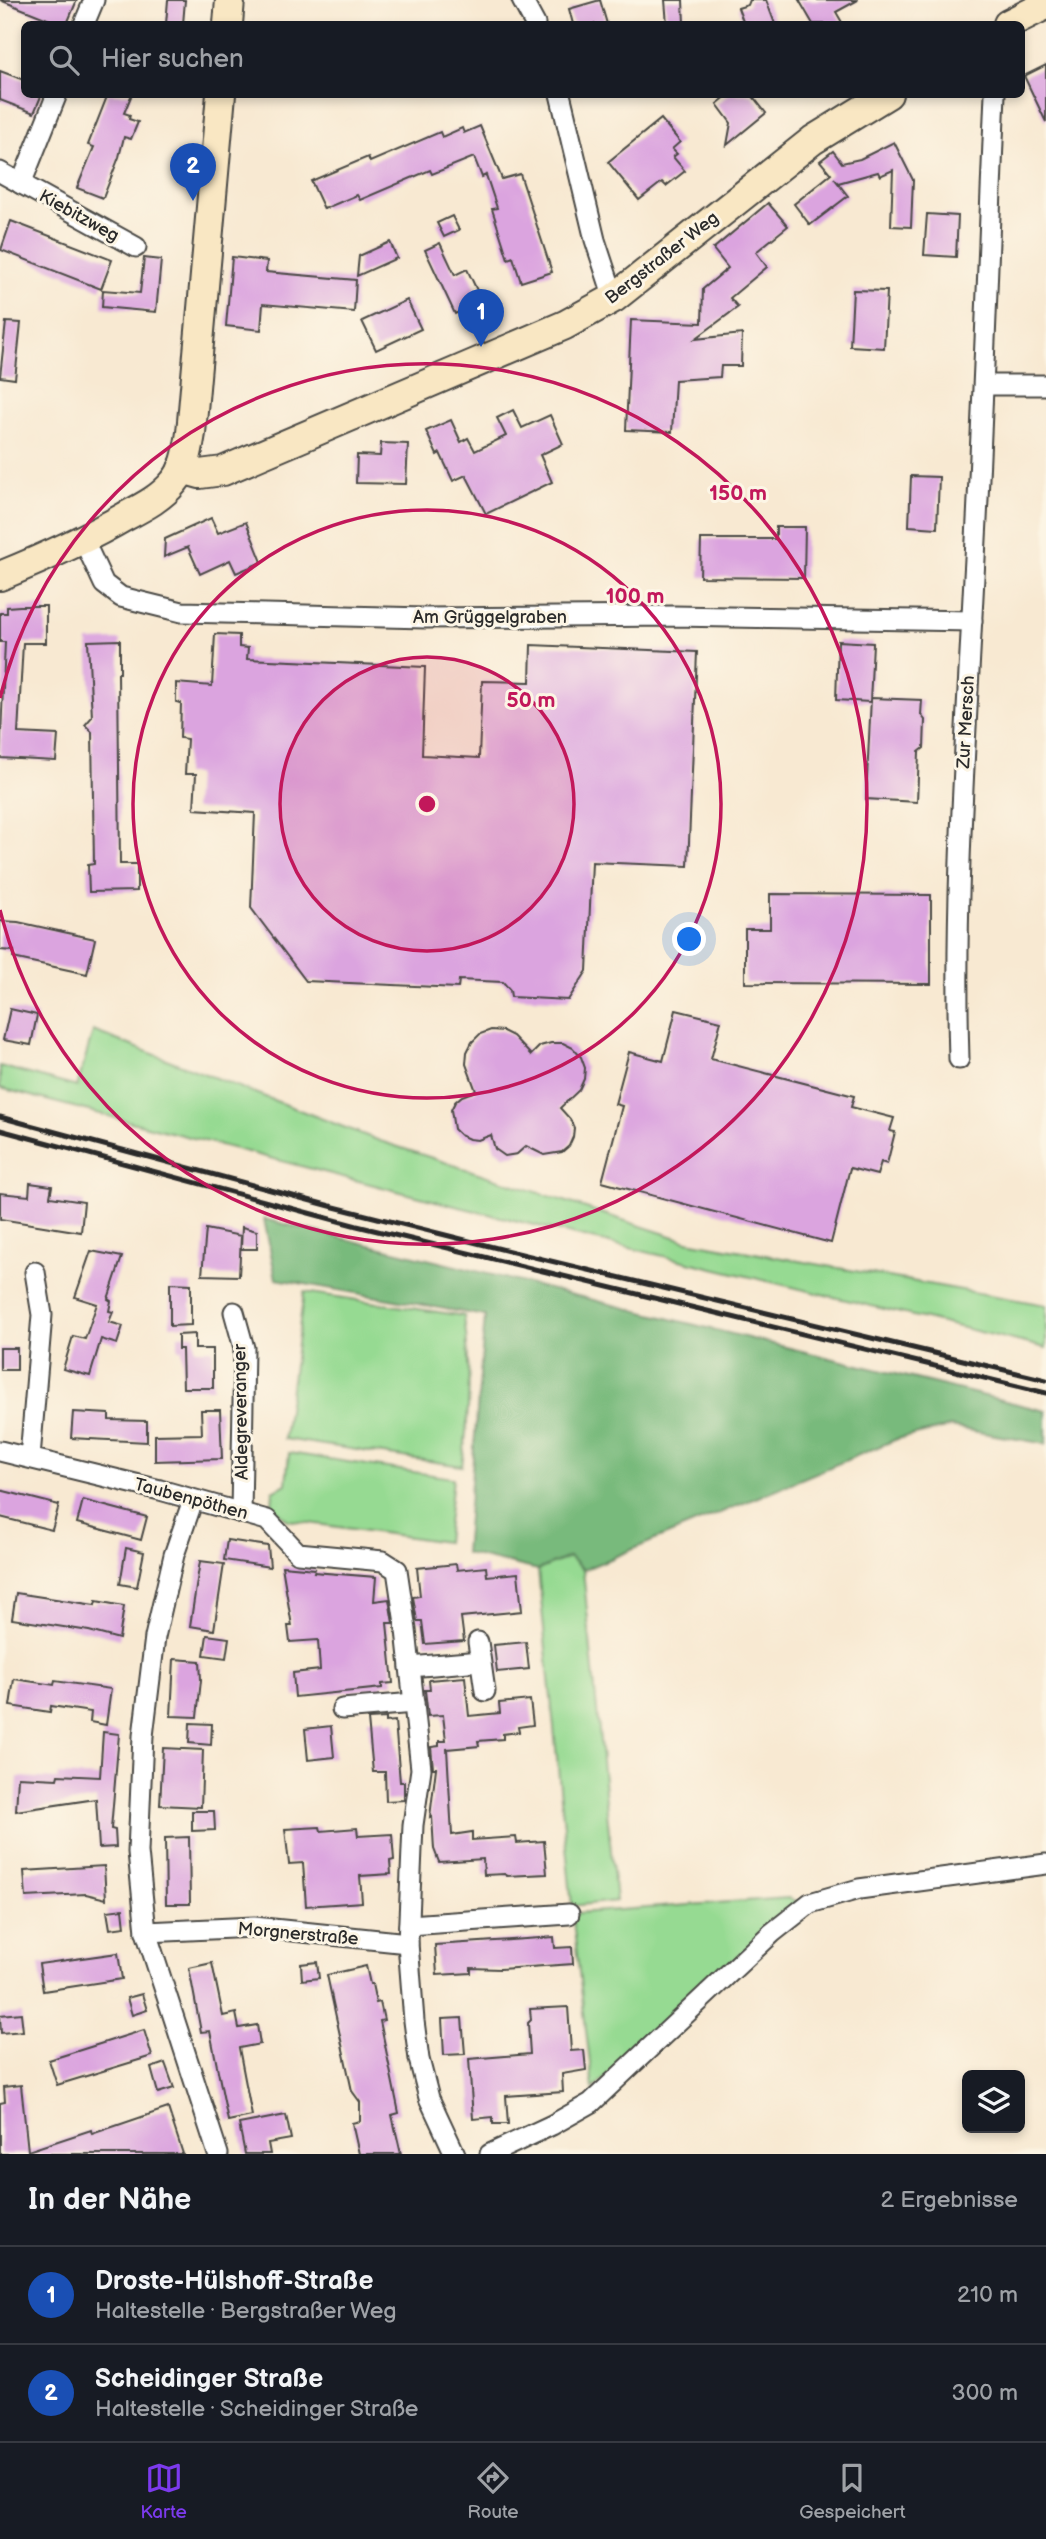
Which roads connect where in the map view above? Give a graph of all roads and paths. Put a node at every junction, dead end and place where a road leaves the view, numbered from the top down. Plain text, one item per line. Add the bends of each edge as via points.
1 (94, 0) edge
2 (230, 0) edge
3 (523, 0) edge
4 (1046, 5) edge
5 (85, 21) edge
6 (228, 21) edge
7 (533, 21) edge
8 (1014, 21) edge
9 (55, 98) edge
10 (221, 98) edge
11 (561, 98) edge
12 (881, 98) edge
13 (995, 98) edge
14 (0, 172) edge
15 (22, 184) junction
16 (136, 247) dead end
17 (614, 298) junction
18 (985, 385) junction
19 (1046, 385) edge
20 (182, 469) junction
21 (84, 541) junction
22 (0, 576) edge
23 (972, 621) junction
24 (959, 1059) dead end
25 (35, 1272) dead end
26 (234, 1312) dead end
27 (0, 1451) edge
28 (30, 1457) junction
29 (193, 1500) junction
30 (241, 1513) junction
31 (410, 1667) junction
32 (485, 1691) dead end
33 (414, 1703) junction
34 (342, 1709) dead end
35 (1046, 1864) edge
36 (569, 1914) dead end
37 (146, 1932) junction
38 (409, 1934) junction
39 (218, 2154) edge
40 (455, 2154) edge
41 (490, 2154) edge

1 - 5 street
2 - 6 street
3 - 7 street
4 - 8 street
9 - 15 street, Kiebitzweg
10 - 20 street via 191,433
11 - 17 street
12 - 17 street, Bergstraßer Weg via 813,139
13 - 18 street, Zur Mersch
14 - 15 street, Kiebitzweg
15 - 16 street, Kiebitzweg
17 - 20 street, Bergstraßer Weg via 565,325 223,471 200,474
18 - 19 street
18 - 23 street, Zur Mersch
20 - 21 street via 157,498
21 - 22 street
21 - 23 street, Am Grüggelgraben via 104,584 121,597 182,612
23 - 24 street, Zur Mersch via 961,802
25 - 28 street via 42,1315
26 - 30 street, Aldegreveranger via 244,1348
27 - 28 street, Taubenpöthen
28 - 29 street, Taubenpöthen
29 - 30 street, Taubenpöthen
29 - 37 street via 174,1555 155,1637 143,1736 138,1852
30 - 31 street, Taubenpöthen via 267,1520 298,1553 383,1561 397,1570
31 - 32 street via 479,1651
31 - 33 street, Taubenpöthen
33 - 34 street
33 - 38 street, Taubenpöthen via 421,1769 412,1825
35 - 41 street via 859,1889 810,1903 591,2103
36 - 38 street, Morgnerstraße
37 - 38 street, Morgnerstraße via 254,1927
37 - 39 street
38 - 40 street via 419,2059 429,2098

